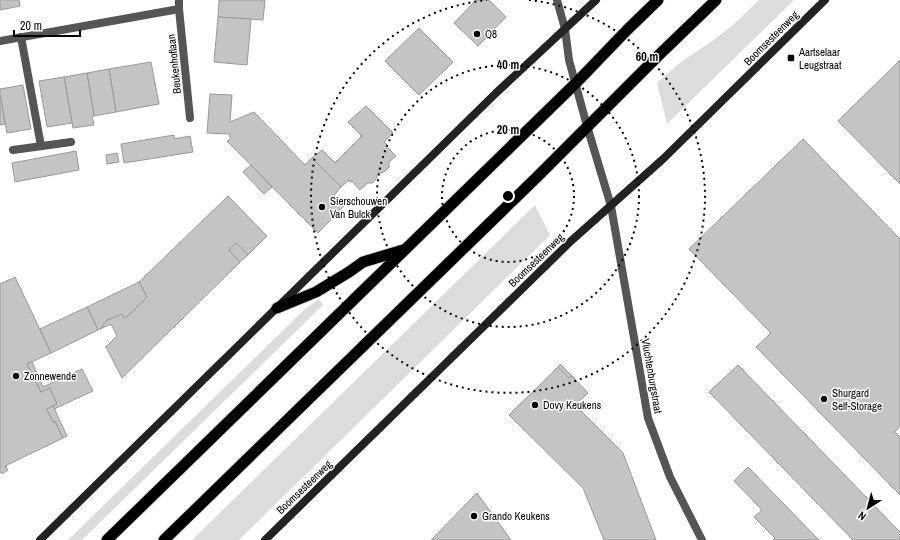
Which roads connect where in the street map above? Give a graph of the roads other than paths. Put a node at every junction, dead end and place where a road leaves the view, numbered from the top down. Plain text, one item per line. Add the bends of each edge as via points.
1 (180, 0) edge
2 (557, 0) edge
3 (596, 0) edge
4 (658, 0) edge
5 (716, 0) edge
6 (825, 0) edge
7 (179, 9) junction
8 (565, 29) junction
9 (21, 37) junction
10 (0, 41) edge
11 (576, 83) junction
12 (190, 118) dead end
13 (587, 126) junction
14 (71, 142) dead end
15 (41, 146) junction
16 (13, 150) dead end
17 (611, 206) junction
18 (405, 249) junction
19 (277, 308) junction
20 (40, 540) edge
21 (107, 540) edge
22 (164, 540) edge
23 (265, 540) edge
24 (702, 540) edge

1 - 7 street, Beukenhoflaan
2 - 8 street, Vluchtenburgstraat
3 - 8 main road
4 - 11 highway
5 - 13 highway
6 - 17 main road, Boomsesteenweg via 663,159
7 - 9 street
7 - 12 street, Beukenhoflaan
8 - 11 street, Vluchtenburgstraat via 569,60
8 - 19 main road
9 - 10 street
9 - 15 street
11 - 13 street, Vluchtenburgstraat
11 - 18 highway
13 - 17 street, Vluchtenburgstraat
13 - 22 highway
14 - 15 street
15 - 16 street
17 - 23 main road, Boomsesteenweg via 566,246
17 - 24 street, Vluchtenburgstraat via 648,418 670,477
18 - 19 highway via 363,262 316,292
18 - 21 highway
19 - 20 main road

